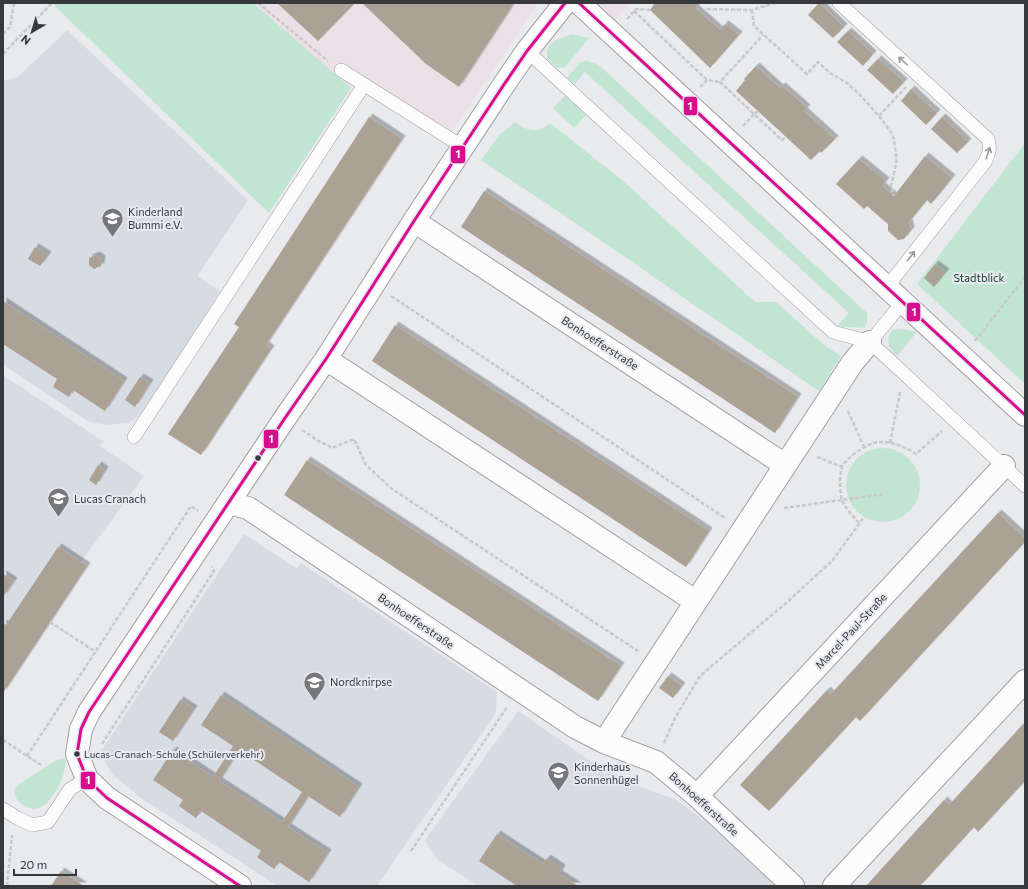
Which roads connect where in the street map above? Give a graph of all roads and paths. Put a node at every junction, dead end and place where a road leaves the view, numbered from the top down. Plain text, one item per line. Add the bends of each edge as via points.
1 (14, 3) edge
2 (52, 3) edge
3 (258, 3) edge
4 (565, 3) edge
5 (579, 3) edge
6 (776, 3) edge
7 (839, 3) edge
8 (707, 9) dead end
9 (752, 10) junction
10 (634, 11) dead end
11 (3, 34) edge
12 (763, 35) junction
13 (527, 51) junction
14 (3, 54) edge
15 (323, 58) dead end
16 (340, 70) dead end
17 (918, 74) junction
18 (707, 80) dead end
19 (364, 85) junction
20 (758, 111) dead end
21 (754, 114) junction
22 (879, 116) junction
23 (786, 137) dead end
24 (463, 147) junction
25 (894, 196) dead end
26 (414, 221) junction
27 (1025, 277) edge
28 (374, 285) junction
29 (887, 287) junction
30 (903, 302) junction
31 (870, 342) junction
32 (962, 356) junction
33 (326, 359) junction
34 (904, 374) junction
35 (837, 386) junction
36 (1025, 414) edge
37 (285, 418) junction
38 (954, 420) junction
39 (134, 437) dead end
40 (890, 443) junction
41 (864, 447) junction
42 (791, 457) junction
43 (1004, 466) junction
44 (842, 467) junction
45 (1025, 486) edge
46 (884, 494) dead end
47 (842, 500) junction
48 (229, 503) junction
49 (201, 513) dead end
50 (864, 517) dead end
51 (748, 521) junction
52 (859, 523) junction
53 (212, 564) dead end
54 (696, 602) junction
55 (50, 622) dead end
56 (96, 652) junction
57 (655, 663) junction
58 (1025, 681) edge
59 (518, 690) junction
60 (3, 740) edge
61 (604, 742) junction
62 (100, 747) dead end
63 (27, 756) junction
64 (656, 762) junction
65 (41, 765) dead end
66 (87, 779) junction
67 (697, 796) junction
68 (3, 809) edge
69 (17, 818) junction
70 (411, 852) dead end
71 (7, 886) edge
72 (240, 886) edge
73 (793, 886) edge
74 (834, 886) edge

1 - 11 path via 10,27
2 - 14 path
3 - 15 path
4 - 13 street
5 - 29 street
6 - 9 path
17 -> 7 lane
8 - 9 path
9 - 12 path via 754,26
10 - 18 path
12 - 21 path via 720,82
12 - 22 path via 807,74 818,62 847,83
13 - 24 street
13 - 31 lane via 833,332
16 - 19 lane
17 - 22 path
29 -> 17 lane via 989,154 988,139
19 - 24 lane
19 - 39 lane
20 - 21 path
21 - 23 path via 782,140
22 - 25 path via 893,135 895,144 896,165 891,186
24 - 26 street
26 - 28 street
26 - 42 street, Bonhoefferstraße
27 - 32 path
28 - 33 street
28 - 51 path
29 - 30 street
30 - 31 lane
30 - 32 street
31 - 34 lane
31 - 35 street
32 - 36 street
33 - 37 street
33 - 54 street
34 - 38 lane
34 - 40 path
35 - 41 path
35 - 42 street
37 - 48 street
37 - 57 path via 332,448 354,439 366,465 392,489
38 - 40 path via 916,454
38 - 43 lane
40 - 41 path via 878,442
41 - 44 path
42 - 44 path
42 - 51 street
43 - 45 lane
43 - 67 street, Marcel-Paul-Straße
44 - 47 path
46 - 47 path
47 - 51 path
47 - 52 path
48 - 59 street, Bonhoefferstraße via 248,508
48 - 66 street via 86,718 81,729 77,754
49 - 56 path via 191,506
50 - 52 path
51 - 54 street
52 - 64 path via 832,561 700,676 675,718
53 - 62 path via 214,571
54 - 57 street
55 - 56 path
56 - 63 path
57 - 61 street
58 - 74 street
59 - 61 street, Bonhoefferstraße via 575,728
59 - 70 path
60 - 63 path
61 - 64 street, Bonhoefferstraße
63 - 65 path
64 - 67 street, Bonhoefferstraße
66 - 69 lane via 70,789 48,822 32,825
66 - 72 street via 107,798
67 - 73 street, Bonhoefferstraße
68 - 69 lane
69 - 71 path via 12,826

